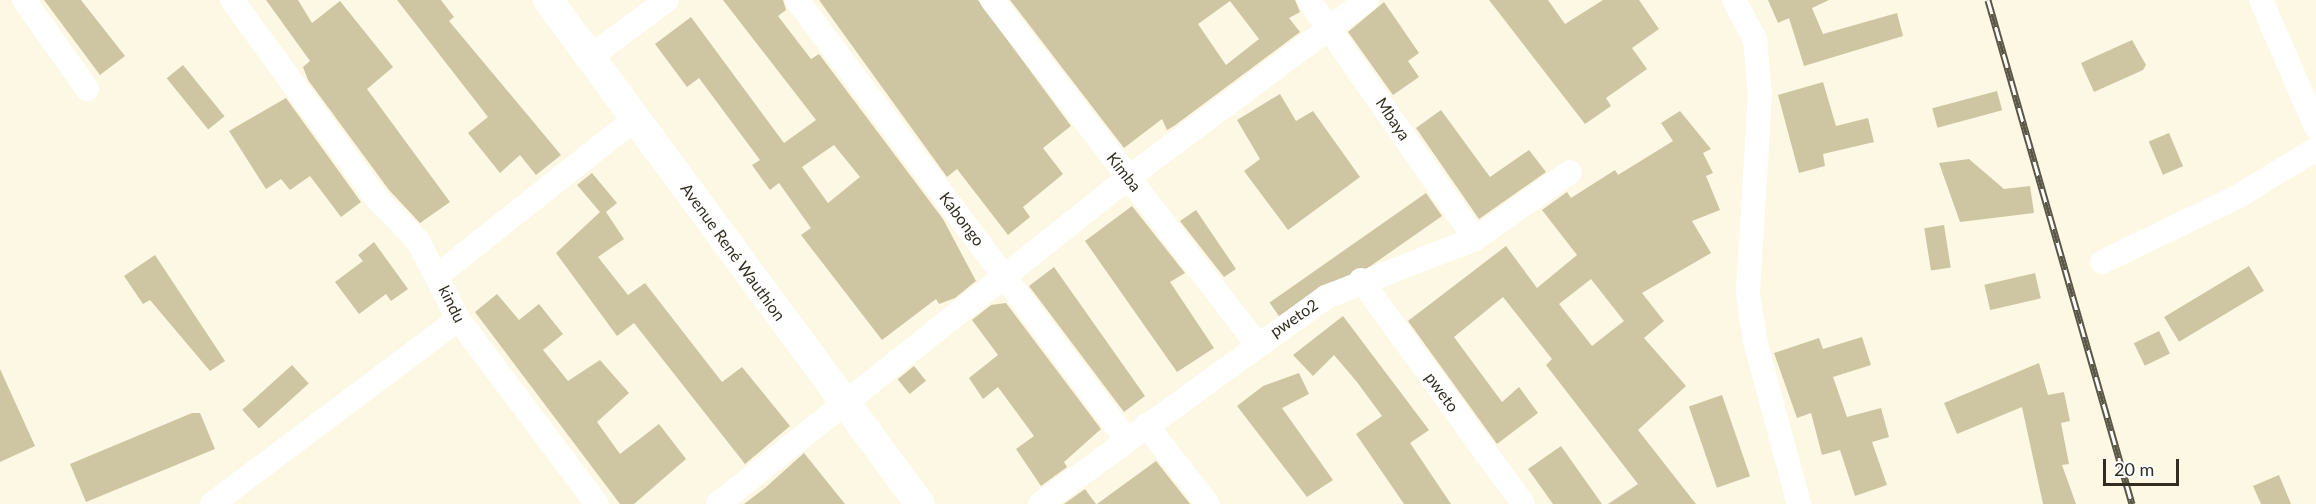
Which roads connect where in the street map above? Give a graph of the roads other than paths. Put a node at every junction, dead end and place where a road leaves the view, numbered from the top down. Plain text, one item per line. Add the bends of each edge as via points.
1 (24, 0) edge
2 (232, 0) edge
3 (548, 0) edge
4 (667, 0) edge
5 (797, 0) edge
6 (992, 0) edge
7 (1309, 0) edge
8 (1367, 0) edge
9 (1734, 0) edge
10 (2261, 0) edge
11 (1329, 26) junction
12 (590, 57) junction
13 (87, 89) dead end
14 (635, 119) junction
15 (2316, 127) edge
16 (2316, 149) edge
17 (1570, 172) dead end
18 (1128, 178) junction
19 (1475, 239) junction
20 (2102, 262) dead end
21 (438, 275) junction
22 (1005, 276) junction
23 (1361, 280) junction
24 (458, 319) junction
25 (1257, 344) junction
26 (844, 402) junction
27 (1146, 425) junction
28 (1126, 439) junction
29 (212, 504) edge
30 (597, 504) edge
31 (718, 504) edge
32 (920, 504) edge
33 (1040, 504) edge
34 (1208, 504) edge
35 (1522, 504) edge
36 (1799, 504) edge

1 - 13 street
2 - 21 street
3 - 12 street, Avenue René Wauthion
4 - 12 street
5 - 22 street, Kabongo
6 - 18 street, Kimba
7 - 11 street, Mbaya
8 - 11 street
9 - 36 street via 1755,39 1760,95 1748,293 1755,341
10 - 15 street
11 - 18 street
11 - 19 street, Mbaya
12 - 14 street, Avenue René Wauthion
14 - 21 street, kindu
14 - 26 street, Avenue René Wauthion
16 - 20 street via 2237,197
17 - 19 street, pweto2
18 - 22 street
18 - 25 street, Kimba
19 - 23 street, pweto2
21 - 24 street, kindu
22 - 26 street
22 - 28 street, Kabongo
23 - 25 street, pweto2 via 1326,297
23 - 35 street, pweto
24 - 29 street
24 - 30 street, kindu
25 - 27 street, pweto2
26 - 31 street
26 - 32 street, Avenue René Wauthion
27 - 28 street, pweto2
27 - 34 street
28 - 33 street, pweto2

